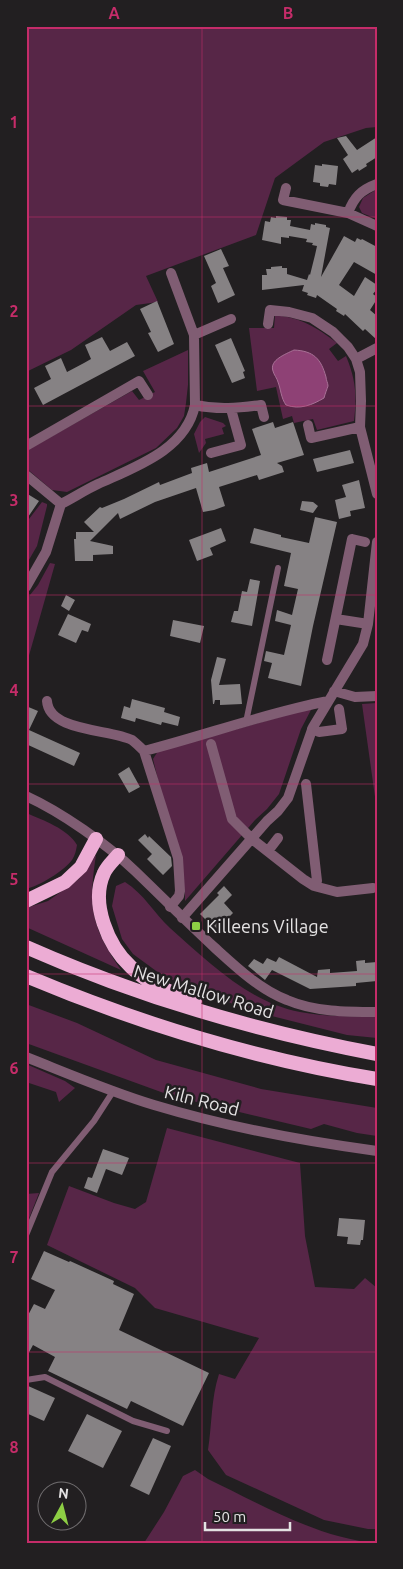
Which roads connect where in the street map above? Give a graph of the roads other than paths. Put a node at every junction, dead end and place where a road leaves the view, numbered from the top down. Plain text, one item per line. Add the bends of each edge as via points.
1 (377, 184) edge
2 (286, 188) dead end
3 (348, 213) junction
4 (377, 226) edge
5 (171, 273) dead end
6 (231, 319) dead end
7 (268, 324) dead end
8 (194, 335) junction
9 (377, 348) edge
10 (356, 359) junction
11 (148, 395) dead end
12 (195, 405) junction
13 (231, 409) junction
14 (264, 417) dead end
15 (308, 425) dead end
16 (360, 427) junction
17 (26, 446) edge
18 (210, 453) dead end
19 (26, 475) edge
20 (377, 494) edge
21 (61, 504) junction
22 (365, 542) dead end
23 (377, 542) edge
24 (278, 568) dead end
25 (374, 579) edge
26 (26, 587) edge
27 (336, 619) junction
28 (368, 624) junction
29 (328, 660) dead end
30 (334, 691) junction
31 (377, 696) edge
32 (47, 701) dead end
33 (328, 701) junction
34 (339, 709) dead end
35 (246, 722) junction
36 (312, 729) junction
37 (211, 744) dead end
38 (144, 751) junction
39 (306, 784) dead end
40 (26, 796) edge
41 (278, 838) dead end
42 (96, 839) junction
43 (252, 839) junction
44 (268, 851) junction
45 (118, 855) junction
46 (314, 886) junction
47 (373, 888) dead end
48 (26, 901) edge
49 (170, 907) junction
50 (182, 918) junction
51 (26, 947) edge
52 (26, 976) edge
53 (377, 1012) edge
54 (289, 1036) junction
55 (377, 1054) edge
56 (26, 1057) edge
57 (377, 1079) edge
58 (114, 1090) junction
59 (377, 1151) edge
60 (26, 1236) edge
61 (26, 1380) edge
62 (167, 1431) dead end

1 - 3 street via 366,188 353,200
2 - 3 street via 283,200
3 - 4 street
5 - 8 street
6 - 8 street
7 - 10 street via 270,310 312,318 333,332
8 - 12 street
9 - 10 street
10 - 16 street via 362,401
11 - 17 street via 139,380
12 - 13 street
12 - 21 street via 181,435 164,450
13 - 14 street via 262,405
13 - 18 street via 241,445
15 - 16 street via 311,438
16 - 20 street
19 - 21 street
21 - 26 street via 46,552
22 - 27 street via 352,539
23 - 25 street
24 - 35 lane
25 - 28 street
27 - 28 street
27 - 29 street
28 - 30 street via 363,644
30 - 31 street via 355,697
30 - 33 street
32 - 38 street via 49,711 61,721 131,740
33 - 35 street
33 - 36 street
34 - 36 street via 342,729 319,732
35 - 38 street
36 - 43 street via 288,798
37 - 43 street via 232,819
38 - 49 street via 178,858 180,891
39 - 46 street via 317,881
40 - 42 street
41 - 44 street
42 - 45 street
42 - 48 highway via 81,868 65,882
43 - 44 street
43 - 50 street
44 - 46 street
45 - 49 street
45 - 54 highway via 102,877 100,907 112,941 131,968 178,995
46 - 47 street via 337,892
49 - 50 street
50 - 53 street via 236,967 285,1000 341,1012
51 - 54 highway, New Mallow Road via 166,1001
52 - 57 highway via 122,1014 238,1050 316,1069
54 - 55 highway, New Mallow Road
56 - 58 street, Kiln Road
58 - 59 street, Kiln Road via 154,1105 268,1133
58 - 60 lane via 94,1121 52,1172
61 - 62 lane via 45,1377 133,1421

